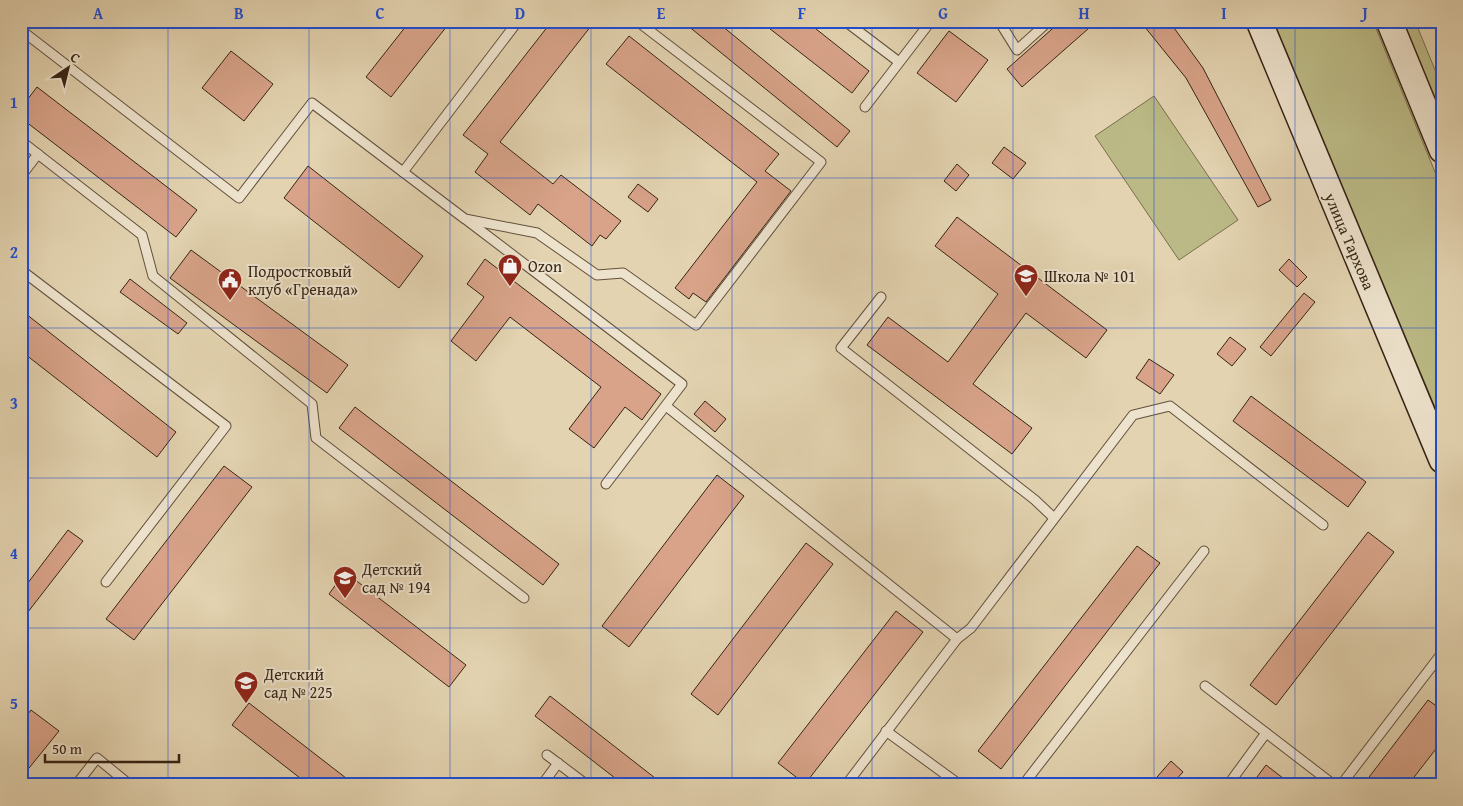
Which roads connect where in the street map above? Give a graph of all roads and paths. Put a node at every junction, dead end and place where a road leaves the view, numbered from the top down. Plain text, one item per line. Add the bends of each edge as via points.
1 (518, 21) edge
2 (637, 21) edge
3 (845, 21) edge
4 (930, 21) edge
5 (999, 21) edge
6 (1049, 21) edge
7 (1259, 21) edge
8 (1389, 21) edge
9 (21, 30) edge
10 (899, 62) junction
11 (865, 107) dead end
12 (21, 141) edge
13 (1442, 150) edge
14 (38, 154) junction
15 (403, 172) junction
16 (21, 176) edge
17 (465, 219) junction
18 (21, 270) edge
19 (881, 297) dead end
20 (666, 406) junction
21 (1442, 460) edge
22 (606, 484) dead end
23 (1054, 518) junction
24 (1323, 525) dead end
25 (1204, 551) dead end
26 (106, 582) dead end
27 (524, 598) dead end
28 (957, 639) junction
29 (1442, 653) edge
30 (1205, 686) dead end
31 (886, 731) junction
32 (1266, 733) junction
33 (547, 755) dead end
34 (558, 763) junction
35 (76, 785) edge
36 (130, 785) edge
37 (542, 785) edge
38 (587, 785) edge
39 (846, 785) edge
40 (960, 785) edge
41 (1023, 785) edge
42 (1228, 785) edge
43 (1334, 785) edge
44 (1341, 785) edge

1 - 15 lane
2 - 17 lane via 821,162 696,325 623,273 597,274 537,232
3 - 10 lane
4 - 10 lane
5 - 6 lane via 1017,50
7 - 21 main road, улица Тархова
8 - 13 main road
9 - 15 lane via 239,198 312,103
10 - 11 lane
12 - 14 lane
14 - 16 lane
14 - 27 lane via 142,235 153,276 312,404 316,438
15 - 17 lane
17 - 20 lane via 682,384
18 - 26 lane via 226,426
19 - 23 lane via 841,348
20 - 22 lane
20 - 28 lane
23 - 24 lane via 1133,415 1170,406
23 - 28 lane via 972,628
25 - 41 lane
28 - 31 lane
29 - 44 lane
30 - 32 lane
31 - 39 lane
31 - 40 lane
32 - 42 lane
32 - 43 lane
33 - 34 lane
34 - 37 lane
34 - 38 lane
35 - 36 lane via 97,758

